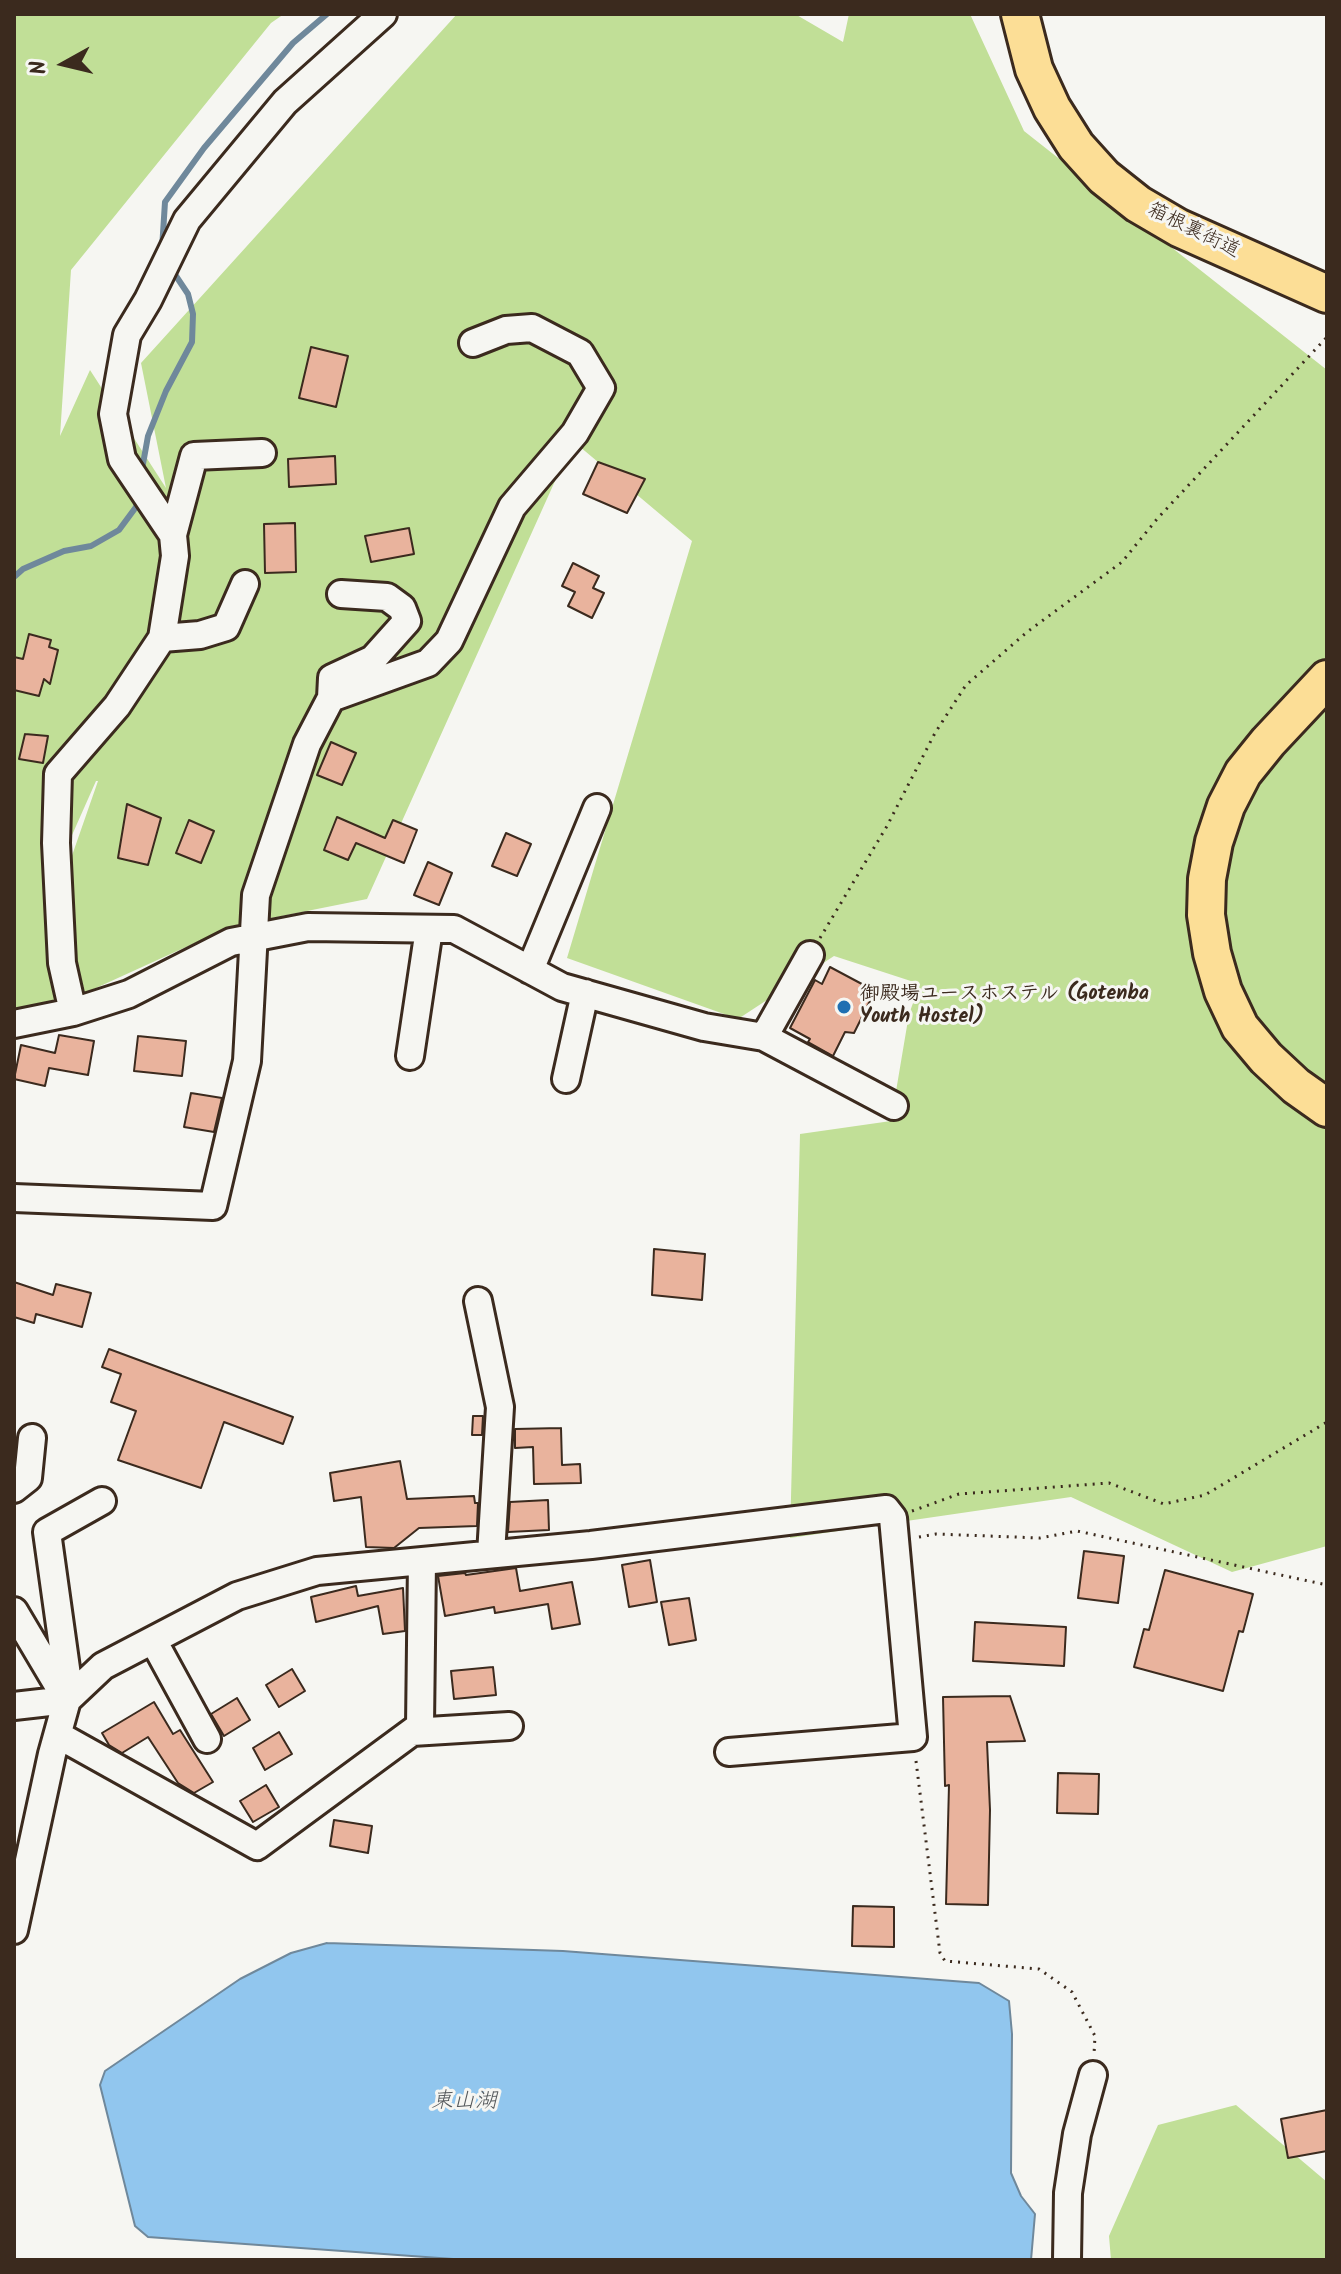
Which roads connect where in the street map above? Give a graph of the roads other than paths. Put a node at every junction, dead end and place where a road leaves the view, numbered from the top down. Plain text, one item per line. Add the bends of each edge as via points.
1 (383, 14) edge
2 (1020, 14) edge
3 (1327, 294) edge
4 (473, 343) dead end
5 (262, 453) dead end
6 (173, 535) junction
7 (245, 584) dead end
8 (341, 594) dead end
9 (162, 638) junction
10 (1327, 679) edge
11 (331, 698) junction
12 (597, 808) dead end
13 (429, 929) junction
14 (253, 937) junction
15 (810, 955) road end
16 (530, 970) junction
17 (585, 993) junction
18 (73, 1012) junction
19 (14, 1024) edge
20 (764, 1037) junction
21 (410, 1056) dead end
22 (566, 1079) dead end
23 (894, 1106) dead end
24 (1327, 1108) edge
25 (14, 1198) edge
26 (478, 1301) dead end
27 (32, 1438) dead end
28 (14, 1489) edge
29 (102, 1501) dead end
30 (491, 1554) junction
31 (422, 1561) junction
32 (14, 1611) edge
33 (153, 1640) junction
34 (68, 1699) junction
35 (14, 1706) edge
36 (509, 1726) dead end
37 (412, 1732) junction
38 (58, 1735) junction
39 (207, 1739) dead end
40 (729, 1752) dead end
41 (14, 1930) edge
42 (1093, 2075) road end
43 (1067, 2260) edge

1 - 6 street via 285,102 183,228 127,335 113,414 122,459
2 - 3 highway, 箱根裏街道 via 1034,69 1052,108 1104,177 1179,228
4 - 11 street via 506,330 532,328 580,353 601,388 575,433 512,507 449,641 428,663
5 - 6 street via 194,456
6 - 9 street via 175,556
7 - 9 street via 226,627
8 - 11 street via 387,597 402,608 407,621 373,659 332,678
9 - 18 street via 117,706 58,774 62,963
10 - 24 highway via 1251,763 1226,806 1210,866 1206,915 1223,991 1240,1027 1296,1086
11 - 14 street via 307,744 256,895
12 - 16 street
13 - 14 street via 308,927
13 - 16 street via 454,929
13 - 21 street
14 - 18 street via 231,942 129,994
14 - 25 street via 247,1061 213,1206
15 - 20 street
16 - 17 street
17 - 20 street via 704,1027
17 - 22 street
18 - 19 street
20 - 23 street
26 - 30 street via 500,1407
27 - 28 street via 28,1478
29 - 34 street via 47,1532
30 - 31 street
30 - 40 street via 886,1509 894,1529 913,1737
31 - 33 street via 317,1571 237,1596
31 - 37 street via 420,1726
32 - 34 street
33 - 34 street via 103,1666
33 - 39 street
34 - 35 street
34 - 38 street
36 - 37 street
37 - 38 street via 257,1846
38 - 41 street
42 - 43 street via 1068,2193

